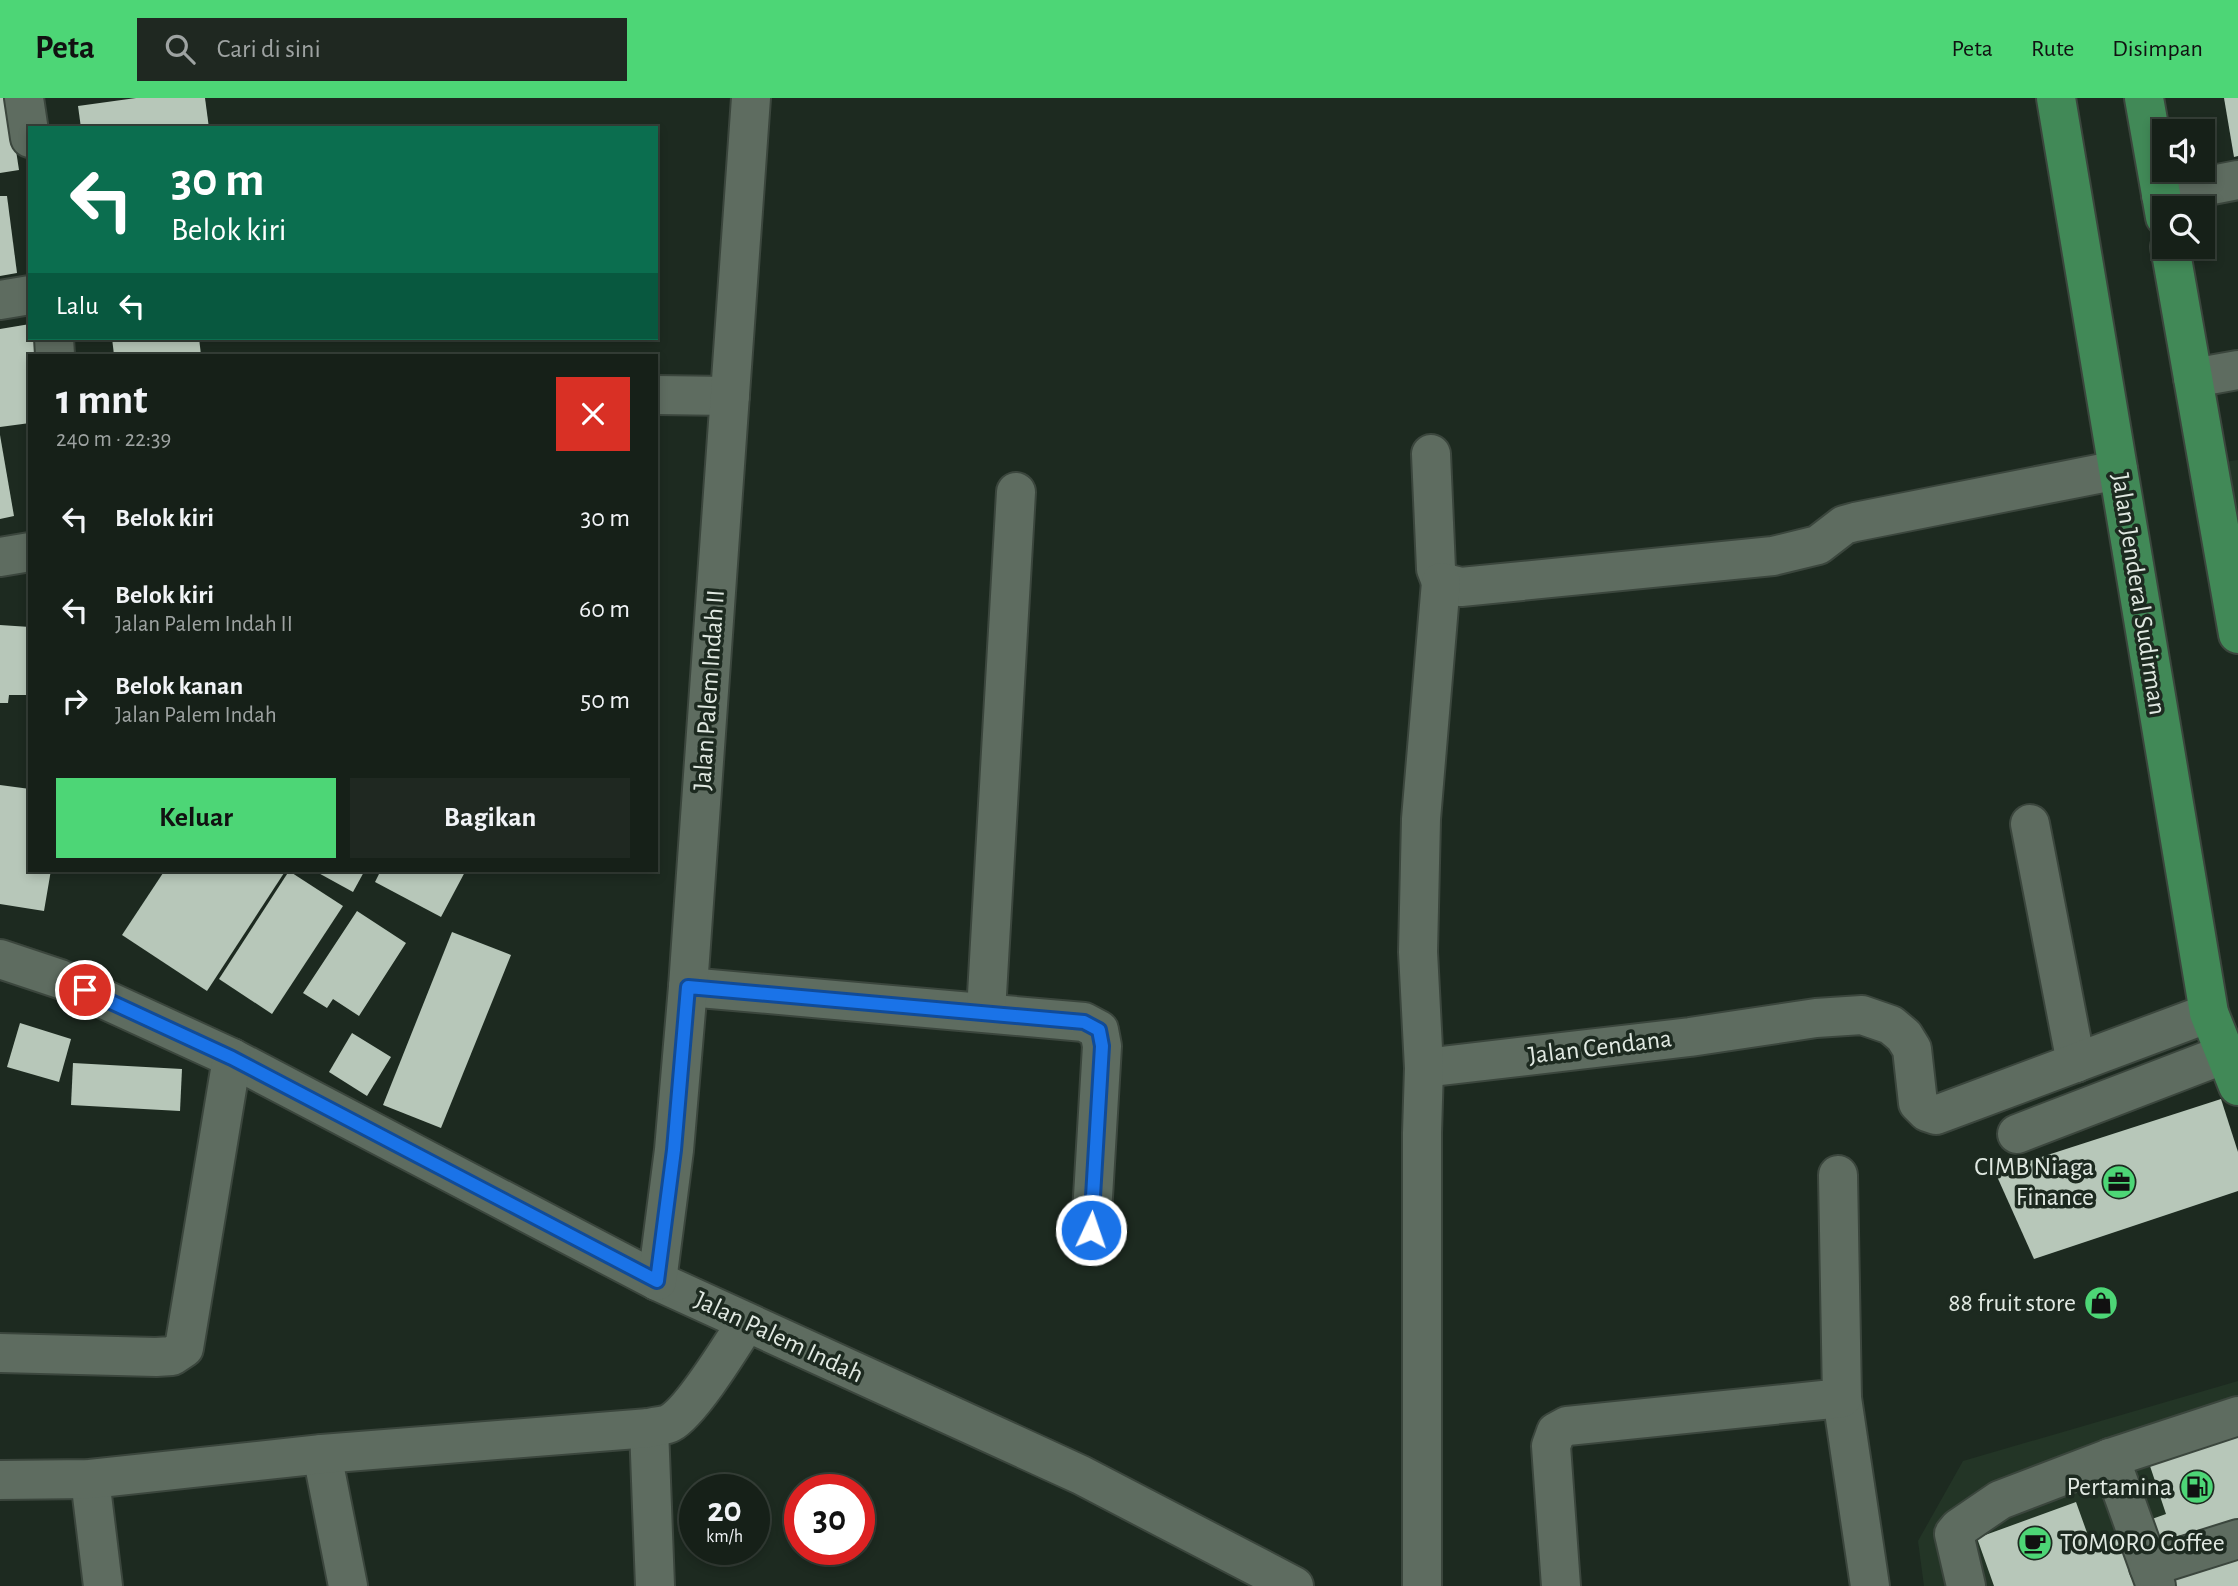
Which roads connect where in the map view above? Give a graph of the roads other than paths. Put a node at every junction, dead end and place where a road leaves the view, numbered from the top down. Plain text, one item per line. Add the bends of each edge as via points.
1 (24, 98) edge
2 (751, 98) edge
3 (2056, 98) edge
4 (2144, 98) edge
5 (28, 126) edge
6 (2238, 180) edge
7 (2161, 196) edge
8 (2192, 196) edge
9 (2172, 259) edge
10 (28, 295) edge
11 (0, 300) edge
12 (2238, 370) edge
13 (2193, 378) junction
14 (658, 396) edge
15 (730, 397) junction
16 (1431, 454) dead end
17 (2118, 470) junction
18 (1016, 492) dead end
19 (28, 552) edge
20 (0, 556) edge
21 (1441, 582) junction
22 (2238, 634) edge
23 (2030, 824) dead end
24 (0, 959) edge
25 (688, 987) junction
26 (986, 1012) junction
27 (2208, 1013) junction
28 (232, 1058) junction
29 (2076, 1063) junction
30 (1424, 1068) junction
31 (2232, 1070) edge
32 (2017, 1134) dead end
33 (1838, 1175) dead end
34 (1091, 1230) dead end
35 (657, 1281) junction
36 (746, 1324) junction
37 (0, 1353) edge
38 (1842, 1398) junction
39 (2238, 1416) edge
40 (649, 1428) junction
41 (322, 1454) junction
42 (2110, 1458) junction
43 (90, 1479) junction
44 (0, 1480) edge
45 (2238, 1539) edge
46 (2152, 1576) edge
47 (103, 1586) edge
48 (348, 1586) edge
49 (655, 1586) edge
50 (1294, 1586) edge
51 (1422, 1586) edge
52 (1561, 1586) edge
53 (1870, 1586) edge
54 (1966, 1586) edge

1 - 5 street
2 - 15 street, Jalan Palem Indah II
3 - 17 main road, Jalan Jenderal Sudirman
4 - 7 main road
6 - 8 street
9 - 13 main road
10 - 11 street
12 - 13 street
13 - 22 main road
14 - 15 street
15 - 25 street, Jalan Palem Indah II
16 - 21 street via 1436,569
17 - 21 street via 1856,522 1844,525 1818,545 1773,556 1461,587
17 - 27 main road, Jalan Jenderal Sudirman
18 - 26 street
19 - 20 street
21 - 30 street via 1421,820 1418,952
23 - 29 street
24 - 28 street, Jalan Palem Indah via 61,979
25 - 26 street
25 - 35 street, Jalan Palem Indah II
26 - 34 street via 1084,1022 1099,1030 1102,1046
27 - 29 street, Jalan Cendana
27 - 31 main road, Jalan Jenderal Sudirman
28 - 35 street, Jalan Palem Indah
28 - 37 street via 184,1348 172,1356
29 - 30 street, Jalan Cendana via 1937,1115 1918,1103 1912,1049 1904,1036 1891,1025 1862,1015
30 - 51 street
31 - 32 street
33 - 38 street
35 - 36 street, Jalan Palem Indah
36 - 40 street via 686,1409 670,1423
36 - 50 street, Jalan Palem Indah via 1080,1475
38 - 52 street via 1567,1426 1556,1432 1551,1447
38 - 53 street
39 - 42 street
40 - 41 street
40 - 49 street
41 - 43 street
41 - 48 street
42 - 46 street
42 - 54 street via 2000,1500 1959,1528 1954,1534
43 - 44 street
43 - 47 street
45 - 46 street

